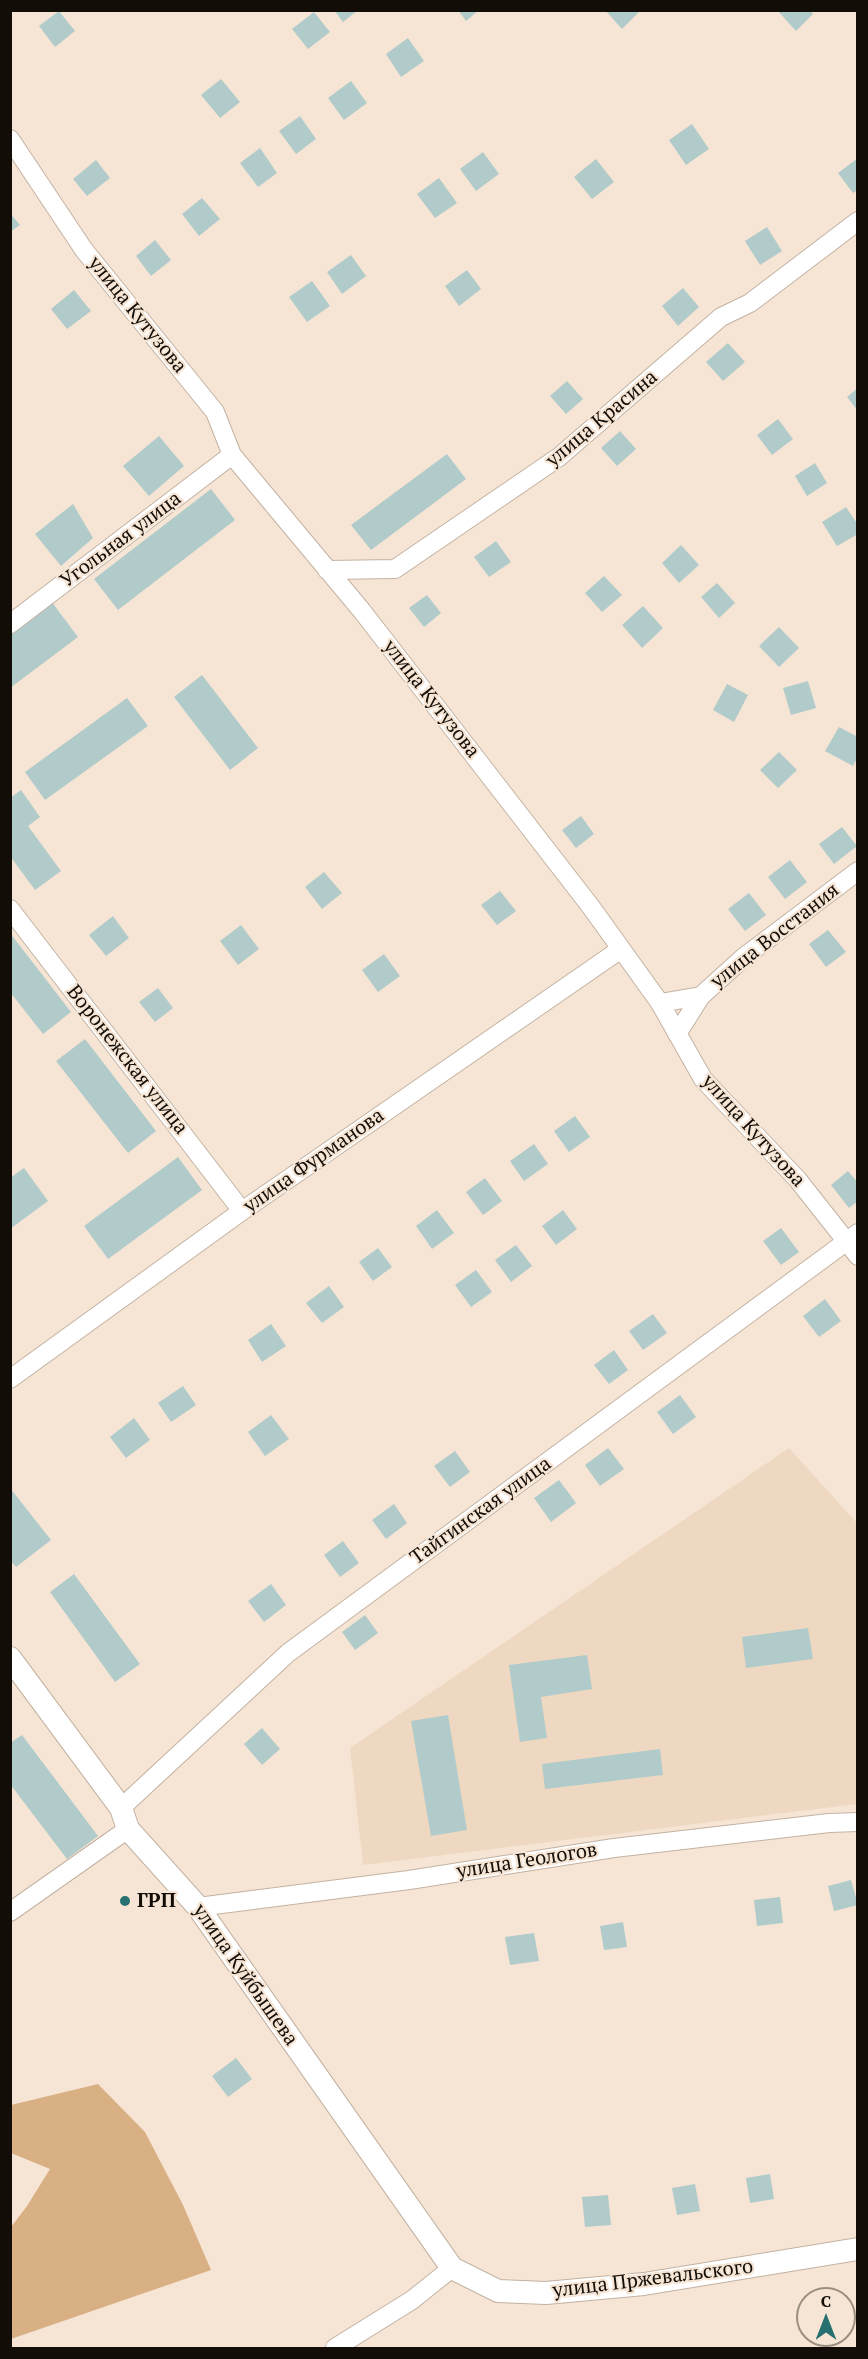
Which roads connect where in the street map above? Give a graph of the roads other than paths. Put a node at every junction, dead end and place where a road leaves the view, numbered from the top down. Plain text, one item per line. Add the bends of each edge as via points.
1 (10, 139) edge
2 (858, 221) edge
3 (231, 455) junction
4 (327, 570) junction
5 (10, 624) edge
6 (858, 871) edge
7 (10, 909) edge
8 (621, 949) junction
9 (700, 996) junction
10 (660, 1003) junction
11 (677, 1034) junction
12 (242, 1211) junction
13 (852, 1237) edge
14 (858, 1256) edge
15 (10, 1379) edge
16 (10, 1658) edge
17 (124, 1819) junction
18 (858, 1822) edge
19 (198, 1906) junction
20 (10, 1912) edge
21 (858, 2249) edge
22 (452, 2268) junction
23 (335, 2349) edge

1 - 3 street, улица Кутузова via 84,250 215,412
2 - 4 street, улица Красина via 750,303 721,317 559,457 395,569
3 - 4 street, улица Кутузова
3 - 5 street, Угольная улица
4 - 8 street, улица Кутузова via 362,610
6 - 9 street, улица Восстания via 744,957
7 - 12 street, Воронежская улица
8 - 10 street, улица Кутузова
8 - 12 street, улица Фурманова
9 - 10 street
9 - 11 street, улица Восстания
10 - 11 street, улица Кутузова
11 - 13 street, улица Кутузова via 704,1079
12 - 15 street, улица Фурманова
13 - 14 street, улица Кутузова
13 - 17 street, Тайгинская улица via 288,1653
16 - 17 street, улица Куйбышева
17 - 19 street, улица Куйбышева
17 - 20 street, Тайгинская улица
18 - 19 street, улица Геологов via 614,1848 409,1880
19 - 22 street, улица Куйбышева
21 - 22 street, улица Пржевальского via 644,2284 546,2293 498,2291
22 - 23 street via 412,2300

